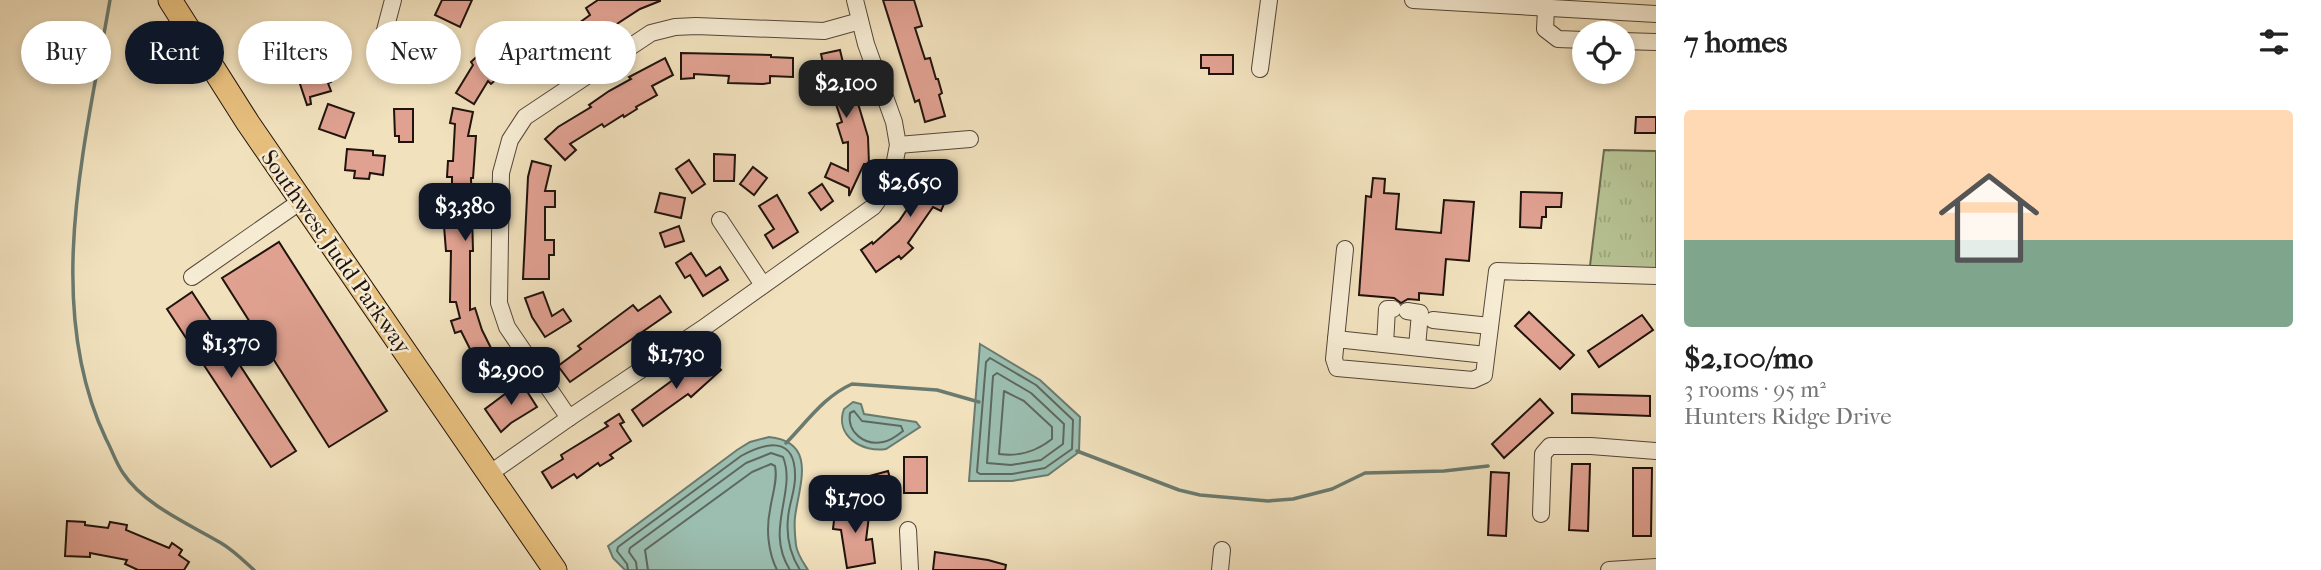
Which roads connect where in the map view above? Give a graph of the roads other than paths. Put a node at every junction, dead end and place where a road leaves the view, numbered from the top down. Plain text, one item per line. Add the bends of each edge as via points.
1 (170, 0) edge
2 (393, 0) edge
3 (855, 0) edge
4 (1269, 0) edge
5 (1413, 0) edge
6 (1432, 1) edge
7 (1632, 7) edge
8 (1546, 9) junction
9 (1656, 14) edge
10 (387, 21) edge
11 (860, 21) junction
12 (1572, 40) edge
13 (1635, 41) edge
14 (1656, 42) edge
15 (1260, 69) dead end
16 (970, 139) dead end
17 (898, 145) junction
18 (301, 201) junction
19 (720, 220) dead end
20 (1345, 249) dead end
21 (1656, 276) edge
22 (192, 277) dead end
23 (763, 285) junction
24 (1433, 320) dead end
25 (1490, 326) junction
26 (1336, 338) junction
27 (1385, 344) junction
28 (1418, 347) junction
29 (1486, 355) junction
30 (569, 418) junction
31 (1656, 452) edge
32 (489, 474) junction
33 (1541, 514) dead end
34 (908, 530) dead end
35 (1222, 550) dead end
36 (1656, 568) edge
37 (555, 570) edge
38 (910, 570) edge
39 (1220, 570) edge
40 (1609, 570) edge

1 - 18 highway, Southwest Judd Parkway
2 - 10 street
3 - 11 street
4 - 15 street
5 - 6 street
6 - 8 street
7 - 8 street
7 - 9 street
8 - 12 street via 1545,29 1558,39
11 - 17 street
11 - 30 street via 824,31 696,26 652,33 525,117 510,140 501,173 499,303 507,327
13 - 14 street
16 - 17 street
17 - 23 street via 891,182 873,207
18 - 22 street
18 - 32 highway, Southwest Judd Parkway
19 - 23 street
20 - 26 street
21 - 25 street via 1497,271
23 - 30 street
24 - 25 street
25 - 29 street
26 - 27 street
26 - 29 street via 1337,368 1473,380 1484,375
27 - 28 street
27 - 28 street via 1387,309 1400,310 1420,313
28 - 29 street
30 - 32 street
31 - 33 street via 1550,446 1543,454
32 - 37 highway, Southwest Judd Parkway
34 - 38 street
35 - 39 street
36 - 40 street

